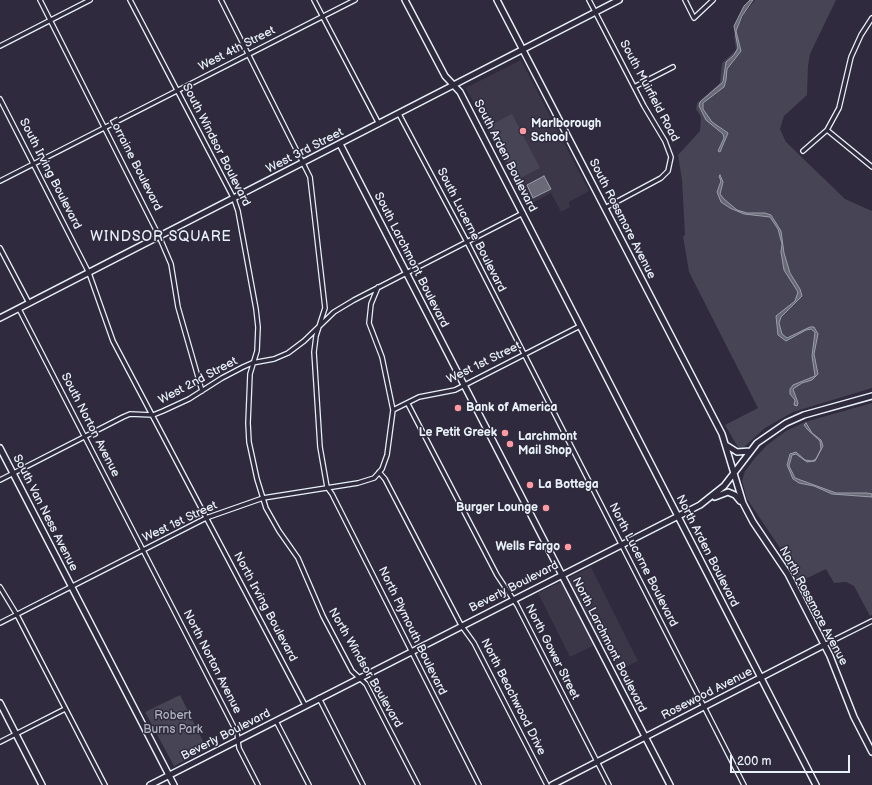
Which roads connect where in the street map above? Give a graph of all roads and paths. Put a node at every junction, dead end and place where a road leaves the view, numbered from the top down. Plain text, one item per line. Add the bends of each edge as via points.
1 (40, 0) edge
2 (90, 0) edge
3 (130, 0) edge
4 (221, 0) edge
5 (314, 0) edge
6 (355, 0) edge
7 (405, 0) edge
8 (497, 0) edge
9 (589, 0) edge
10 (619, 0) edge
11 (685, 0) edge
12 (713, 0) edge
13 (596, 12) junction
14 (323, 16) junction
15 (872, 18) edge
16 (51, 20) junction
17 (0, 46) edge
18 (523, 50) junction
19 (249, 54) junction
20 (673, 67) dead end
21 (454, 86) junction
22 (634, 88) junction
23 (177, 91) junction
24 (0, 99) edge
25 (399, 114) junction
26 (379, 124) junction
27 (105, 128) junction
28 (826, 130) junction
29 (340, 144) junction
30 (804, 152) dead end
31 (304, 162) junction
32 (33, 164) junction
33 (872, 167) edge
34 (0, 181) edge
35 (234, 199) junction
36 (605, 208) junction
37 (523, 213) junction
38 (160, 236) junction
39 (467, 242) junction
40 (0, 248) edge
41 (406, 272) junction
42 (89, 273) junction
43 (378, 287) junction
44 (651, 297) joint
45 (29, 304) junction
46 (19, 308) junction
47 (0, 318) edge
48 (320, 326) junction
49 (580, 326) junction
50 (524, 355) junction
51 (252, 363) junction
52 (464, 386) junction
53 (202, 391) junction
54 (872, 396) edge
55 (408, 404) junction
56 (393, 410) junction
57 (153, 415) junction
58 (85, 437) junction
59 (726, 444) junction
60 (0, 448) edge
61 (750, 451) junction
62 (379, 472) junction
63 (734, 473) junction
64 (13, 474) junction
65 (0, 480) edge
66 (326, 487) junction
67 (263, 498) junction
68 (700, 505) junction
69 (746, 510) junction
70 (678, 516) junction
71 (206, 518) junction
72 (621, 545) junction
73 (143, 550) junction
74 (562, 575) junction
75 (0, 587) edge
76 (72, 587) junction
77 (513, 599) junction
78 (17, 614) junction
79 (872, 621) edge
80 (0, 623) edge
81 (461, 625) junction
82 (824, 645) junction
83 (412, 650) junction
84 (360, 678) junction
85 (761, 678) junction
86 (319, 698) junction
87 (0, 703) edge
88 (305, 706) junction
89 (704, 707) junction
90 (65, 709) junction
91 (276, 721) junction
92 (16, 734) junction
93 (645, 737) junction
94 (237, 740) junction
95 (0, 742) edge
96 (872, 752) edge
97 (597, 762) junction
98 (169, 775) junction
99 (42, 785) edge
100 (105, 785) edge
101 (150, 785) edge
102 (174, 785) edge
103 (258, 785) edge
104 (309, 785) edge
105 (363, 785) edge
106 (418, 785) edge
107 (479, 785) edge
108 (547, 785) edge
109 (552, 785) edge
110 (609, 785) edge
111 (670, 785) edge
112 (744, 785) edge
113 (816, 785) edge

1 - 16 street, Lorraine Boulevard
2 - 16 street
3 - 23 street, South Windsor Boulevard
4 - 19 street
5 - 14 street
6 - 14 street, West 4th Street
7 - 21 main road, South Arden Boulevard via 445,76
8 - 18 main road, South Rossmore Avenue
9 - 13 street, South Muirfield Road
10 - 13 main road, West 3rd Street
11 - 12 street via 694,18
13 - 18 main road, West 3rd Street
13 - 22 street, South Muirfield Road
14 - 19 street, West 4th Street
14 - 26 street
15 - 28 street via 855,46 839,108
16 - 17 street
16 - 27 street, Lorraine Boulevard
18 - 21 main road, West 3rd Street
18 - 36 main road, South Rossmore Avenue
19 - 23 street, West 4th Street
19 - 31 street
20 - 22 street
21 - 25 main road, West 3rd Street
21 - 37 main road, South Arden Boulevard via 460,92
22 - 36 street, South Muirfield Road via 667,144 671,157 670,167 661,178
23 - 27 street, West 4th Street
23 - 35 street, South Windsor Boulevard
24 - 32 street, South Irving Boulevard
25 - 26 main road, West 3rd Street
25 - 39 street, South Lucerne Boulevard
26 - 29 main road, West 3rd Street
27 - 32 street, West 4th Street
27 - 38 street, Lorraine Boulevard
28 - 30 street
28 - 33 street
29 - 31 main road, West 3rd Street
29 - 41 main road, South Larchmont Boulevard
31 - 35 main road, West 3rd Street
31 - 48 street via 313,192 325,308
32 - 34 street, West 4th Street
32 - 42 street, South Irving Boulevard
35 - 38 main road, West 3rd Street
35 - 51 street, South Windsor Boulevard via 243,229 256,309 258,340
36 - 44 main road, South Rossmore Avenue
37 - 39 street, West 2nd Street
37 - 49 main road, South Arden Boulevard
38 - 42 main road, West 3rd Street
38 - 53 street, Lorraine Boulevard via 171,264 178,307
39 - 41 street, West 2nd Street
39 - 50 street, South Lucerne Boulevard
40 - 45 street
41 - 43 street, West 2nd Street
41 - 52 main road, South Larchmont Boulevard
42 - 45 main road, West 3rd Street
42 - 57 street, South Irving Boulevard via 113,341
43 - 48 street, West 2nd Street via 334,312
43 - 56 street via 371,304 370,323 382,357
44 - 59 main road, North Rossmore Avenue
45 - 46 main road, West 3rd Street
46 - 47 main road, West 3rd Street
46 - 58 street, South Norton Avenue
48 - 51 street, West 2nd Street via 288,353 274,359
48 - 66 street via 314,344 320,447
49 - 50 street, West 1st Street
49 - 70 main road, North Arden Boulevard
50 - 52 street, West 1st Street
50 - 72 street, North Lucerne Boulevard
51 - 53 street, West 2nd Street
51 - 67 street, South Windsor Boulevard via 249,442
52 - 55 street, West 1st Street via 450,392 419,397
52 - 74 main road, North Larchmont Boulevard
53 - 57 street, West 2nd Street
54 - 61 main road, Beverly Boulevard via 797,417 769,433
55 - 56 street, West 1st Street
55 - 77 street, North Gower Street via 497,575
56 - 62 street via 389,448
57 - 58 street, West 2nd Street via 130,414
57 - 71 street, South Irving Boulevard
58 - 64 street, West 2nd Street
58 - 73 street, South Norton Avenue
59 - 61 main road via 737,452
59 - 63 main road, North Rossmore Avenue
60 - 64 main road, South Van Ness Avenue
61 - 63 main road, Beverly Boulevard
62 - 66 street, West 1st Street via 369,480
62 - 81 street, North Beachwood Drive
63 - 68 main road, Beverly Boulevard via 719,490
63 - 69 main road, North Rossmore Avenue
64 - 65 street, West 2nd Street
64 - 76 main road, South Van Ness Avenue
66 - 67 street, West 1st Street
66 - 83 street, North Plymouth Boulevard via 332,494
67 - 71 street, West 1st Street
67 - 84 street, North Windsor Boulevard via 272,520 306,573 323,616 352,671
68 - 69 main road via 728,492 736,495
68 - 70 main road, Beverly Boulevard
69 - 82 main road, North Rossmore Avenue via 784,567
70 - 72 main road, Beverly Boulevard
70 - 85 main road, North Arden Boulevard
71 - 73 street, West 1st Street
71 - 88 street, North Irving Boulevard
72 - 74 main road, Beverly Boulevard
72 - 89 street, North Lucerne Boulevard
73 - 76 street, West 1st Street
73 - 94 street, North Norton Avenue via 237,733
74 - 77 main road, Beverly Boulevard
74 - 93 main road, North Larchmont Boulevard
75 - 78 street
76 - 78 street, West 1st Street
76 - 98 main road, South Van Ness Avenue
77 - 81 main road, Beverly Boulevard
77 - 97 street, North Gower Street
78 - 80 street, West 1st Street
78 - 90 street
79 - 82 street, Rosewood Avenue
81 - 83 main road, Beverly Boulevard
81 - 108 street, North Beachwood Drive via 474,643
82 - 85 main road, Rosewood Avenue
82 - 96 main road, North Rossmore Avenue via 854,717
83 - 84 main road, Beverly Boulevard
83 - 107 street, North Plymouth Boulevard
84 - 86 main road, Beverly Boulevard
84 - 106 street, North Windsor Boulevard via 366,684
85 - 89 main road, Rosewood Avenue
85 - 113 main road, North Arden Boulevard
86 - 88 main road, Beverly Boulevard
86 - 105 street
87 - 92 main road
88 - 91 main road, Beverly Boulevard
89 - 93 main road, Rosewood Avenue
89 - 112 street, North Lucerne Boulevard
90 - 92 street
90 - 100 street
91 - 94 main road, Beverly Boulevard
91 - 104 street
92 - 95 street
92 - 99 main road
93 - 97 main road, Rosewood Avenue
93 - 111 main road, North Larchmont Boulevard
94 - 98 main road, Beverly Boulevard
94 - 103 street, North Norton Avenue
97 - 109 main road, Rosewood Avenue
97 - 110 street, North Gower Street
98 - 101 main road, Beverly Boulevard
98 - 102 main road, South Van Ness Avenue

